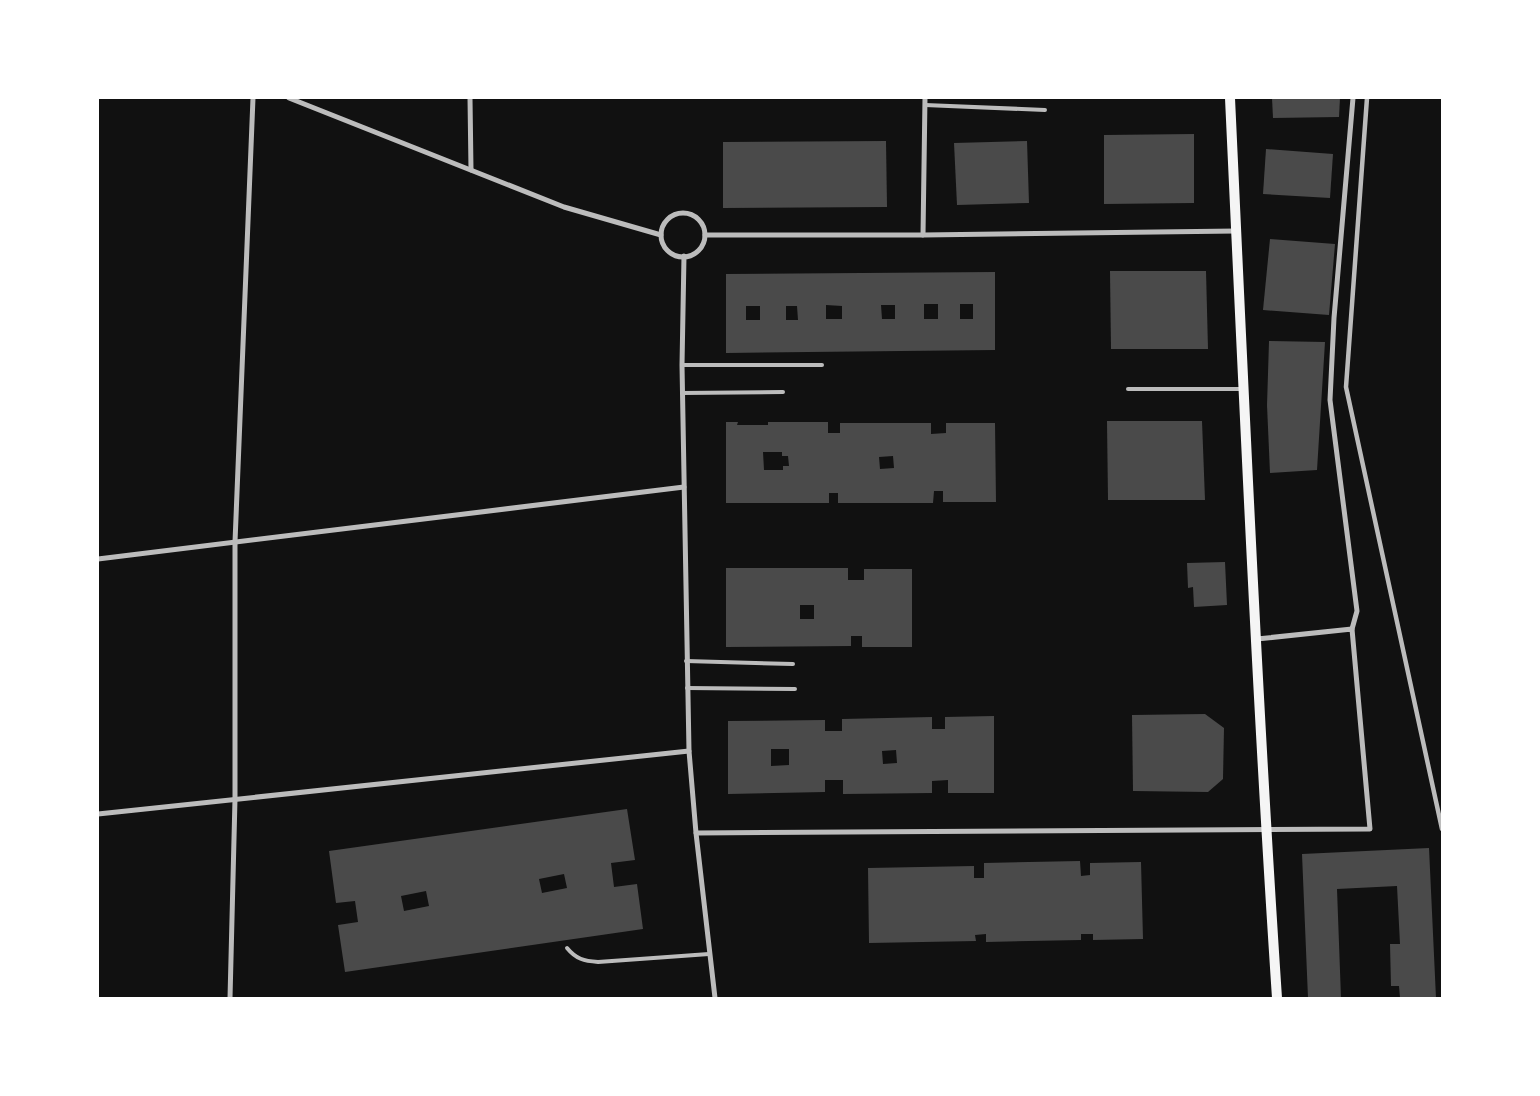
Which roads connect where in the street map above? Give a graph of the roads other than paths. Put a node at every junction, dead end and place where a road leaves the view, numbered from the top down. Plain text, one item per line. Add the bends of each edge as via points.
1 (253, 98) edge
2 (289, 98) edge
3 (470, 98) edge
4 (925, 98) edge
5 (1230, 98) edge
6 (1353, 98) edge
7 (1367, 98) edge
8 (925, 105) junction
9 (1045, 110) dead end
10 (471, 170) junction
11 (1236, 231) junction
12 (661, 235) junction
13 (705, 235) junction
14 (923, 235) junction
15 (684, 256) junction
16 (682, 365) junction
17 (822, 365) dead end
18 (1128, 389) dead end
19 (1242, 389) junction
20 (783, 392) dead end
21 (682, 393) junction
22 (684, 487) junction
23 (235, 542) junction
24 (98, 559) edge
25 (1352, 629) junction
26 (1256, 639) junction
27 (686, 661) junction
28 (794, 664) dead end
29 (686, 688) junction
30 (795, 689) dead end
31 (689, 751) junction
32 (235, 799) junction
33 (98, 814) edge
34 (1442, 829) edge
35 (1266, 830) junction
36 (696, 833) junction
37 (567, 948) dead end
38 (709, 954) junction
39 (230, 998) edge
40 (715, 998) edge
41 (1277, 998) edge

1 - 23 street
2 - 10 street
3 - 10 street
4 - 8 street
5 - 11 main road
6 - 25 street via 1330,400 1357,611
7 - 34 street via 1346,388
8 - 9 lane
8 - 14 street
10 - 12 street via 564,207
11 - 14 street
11 - 19 main road
12 - 13 street via 662,226 668,219 688,213 701,222
12 - 15 street via 668,250 674,255
13 - 14 street
13 - 15 street via 698,250
15 - 16 street
16 - 17 lane
16 - 21 street
18 - 19 lane
19 - 26 main road
20 - 21 lane
21 - 22 street
22 - 23 street
22 - 27 street
23 - 24 street
23 - 32 street
25 - 26 street
25 - 35 street via 1370,828
26 - 35 main road
27 - 28 lane
27 - 29 street
29 - 30 lane
29 - 31 street
31 - 32 street
31 - 36 street
32 - 33 street
32 - 39 street
35 - 36 street
35 - 41 main road
36 - 38 street
37 - 38 lane via 578,959 592,962
38 - 40 street

